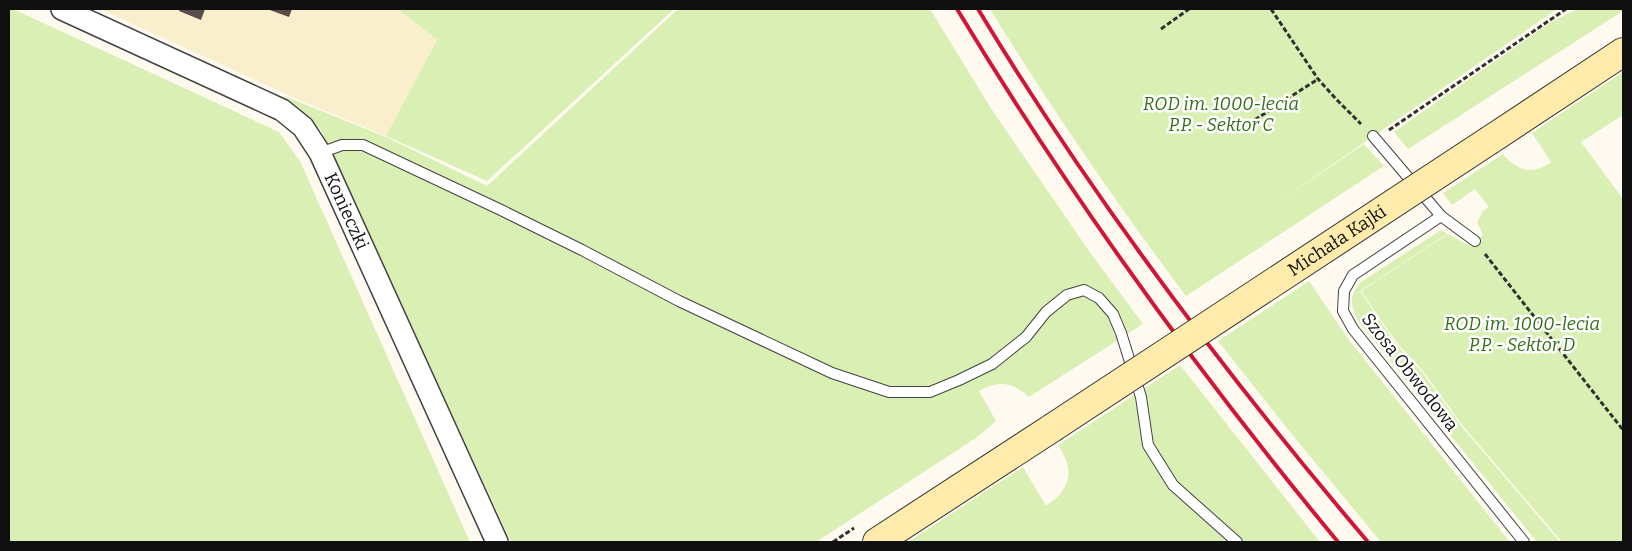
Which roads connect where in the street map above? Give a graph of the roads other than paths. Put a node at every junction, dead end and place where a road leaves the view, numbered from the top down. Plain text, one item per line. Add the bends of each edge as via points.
1 (62, 9) edge
2 (1623, 52) edge
3 (1375, 137) road end
4 (320, 153) junction
5 (1441, 216) junction
6 (1475, 241) road end
7 (497, 542) edge
8 (878, 542) edge
9 (1237, 542) edge
10 (1524, 542) edge

1 - 4 street, Konieczki via 282,110 303,127
2 - 8 street, Michała Kajki, bridge
3 - 5 lane
4 - 7 street, Konieczki
4 - 9 lane via 342,145 363,145 832,373 889,392 930,392 992,364 1026,337 1046,312 1067,295 1084,290 1099,298 1113,314 1141,397 1148,445 1173,485
5 - 6 lane
5 - 10 lane, Szosa Obwodowa via 1353,275 1344,291 1343,311 1353,329

